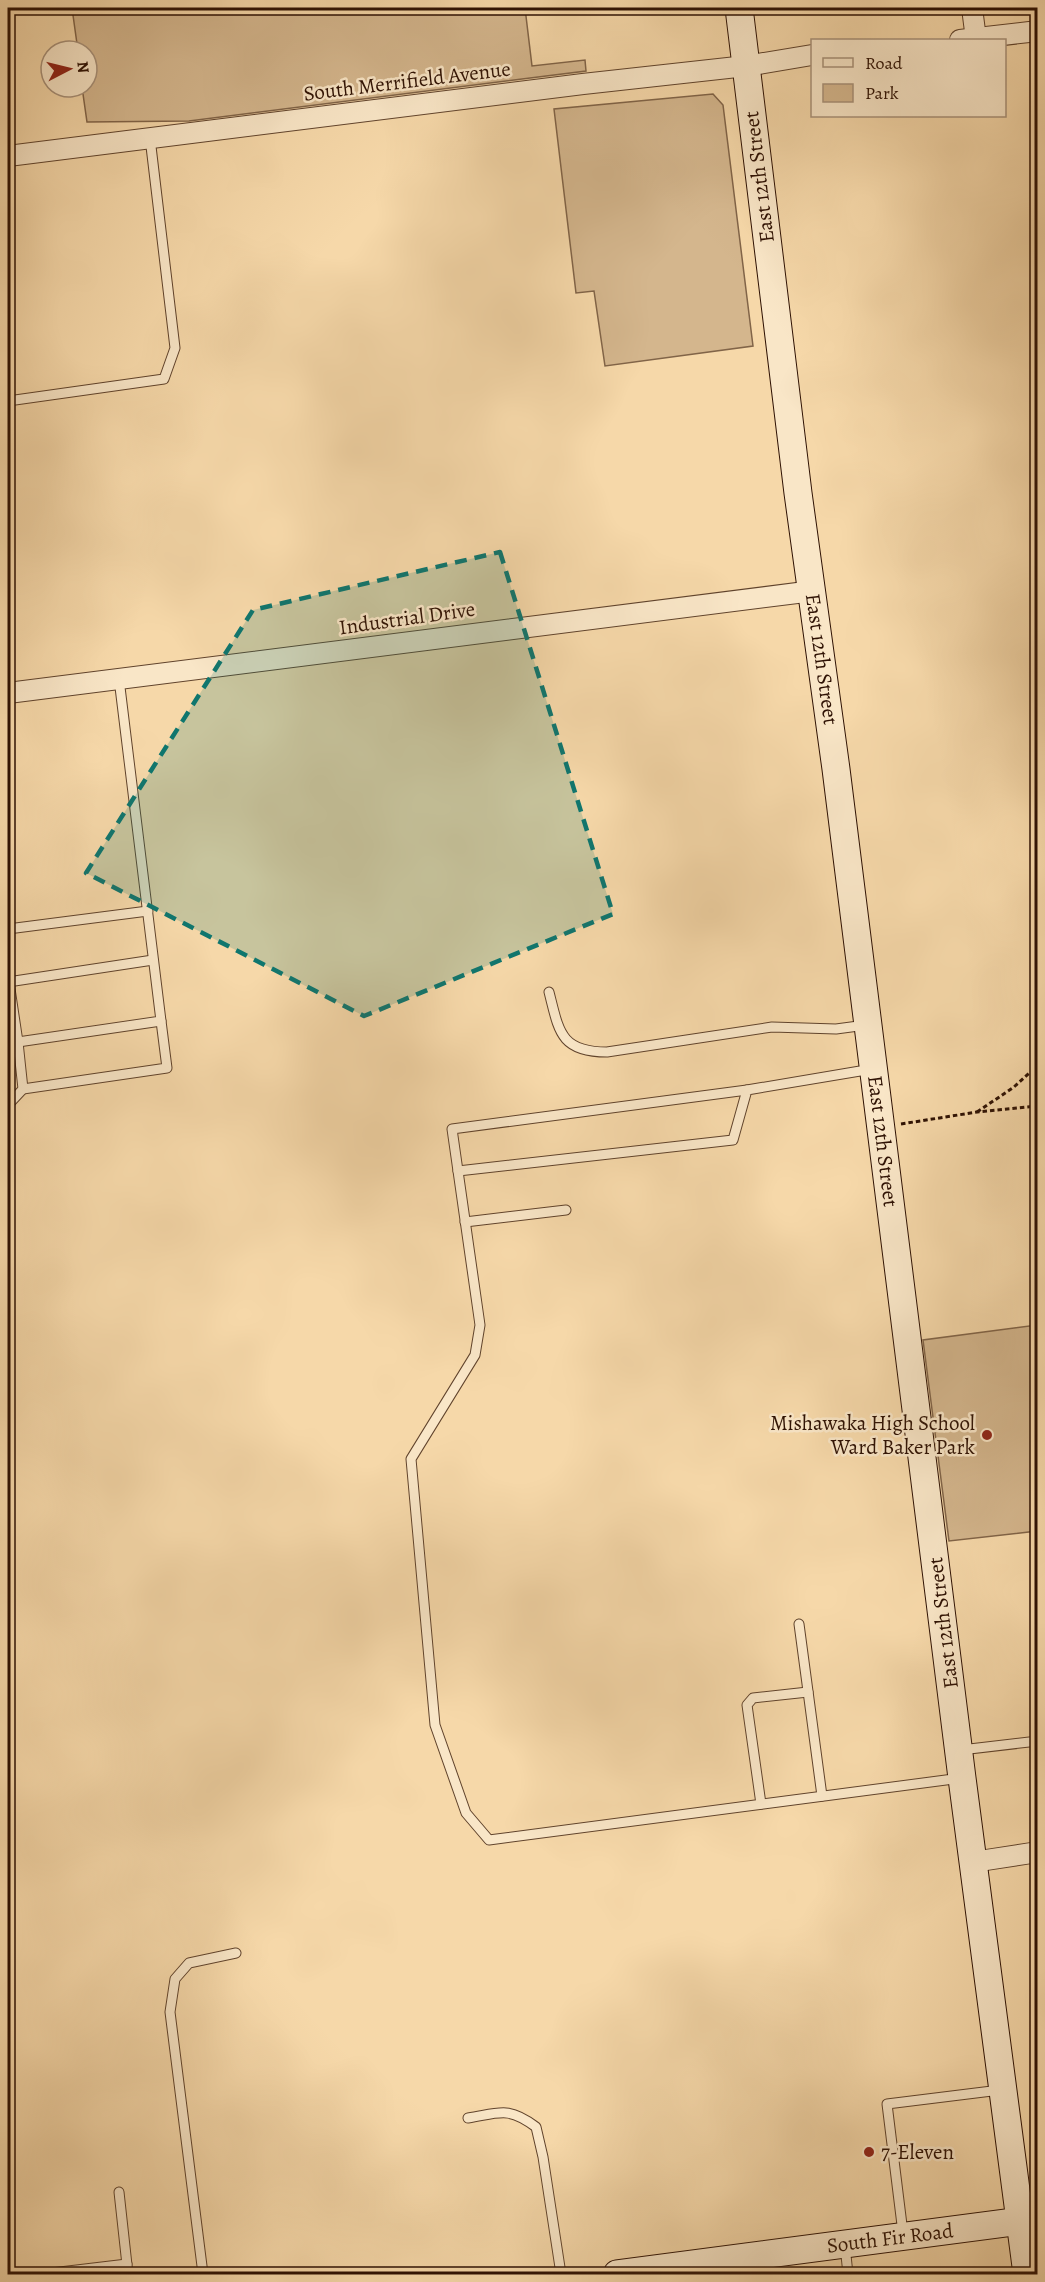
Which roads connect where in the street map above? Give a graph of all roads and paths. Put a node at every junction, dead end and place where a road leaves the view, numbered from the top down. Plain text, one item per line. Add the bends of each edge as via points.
1 (739, 8) edge
2 (972, 8) edge
3 (1038, 31) edge
4 (968, 39) edge
5 (976, 39) edge
6 (811, 55) edge
7 (746, 66) junction
8 (150, 138) junction
9 (8, 156) edge
10 (8, 401) edge
11 (813, 591) junction
12 (119, 679) junction
13 (8, 693) edge
14 (147, 911) junction
15 (8, 929) edge
16 (153, 960) junction
17 (8, 982) edge
18 (549, 992) dead end
19 (161, 1021) junction
20 (868, 1025) junction
21 (18, 1042) junction
22 (1038, 1065) edge
23 (874, 1069) junction
24 (23, 1089) junction
25 (747, 1090) junction
26 (8, 1106) edge
27 (1038, 1106) edge
28 (977, 1112) junction
29 (882, 1128) junction
30 (458, 1171) junction
31 (566, 1210) dead end
32 (465, 1222) junction
33 (800, 1624) dead end
34 (808, 1692) junction
35 (1038, 1741) edge
36 (958, 1750) junction
37 (962, 1778) junction
38 (822, 1796) junction
39 (761, 1804) junction
40 (1038, 1852) edge
41 (973, 1862) junction
42 (236, 1953) dead end
43 (1003, 2090) junction
44 (468, 2118) dead end
45 (119, 2192) dead end
46 (1029, 2220) edge
47 (903, 2236) junction
48 (845, 2244) junction
49 (127, 2264) junction
50 (43, 2274) edge
51 (128, 2274) edge
52 (202, 2274) edge
53 (561, 2274) edge
54 (616, 2274) edge
55 (848, 2274) edge
56 (1027, 2274) edge

1 - 7 street, East 12th Street
2 - 4 street
3 - 5 street
6 - 7 street, South Merrifield Avenue
7 - 8 street, South Merrifield Avenue
7 - 11 street, East 12th Street
8 - 9 street, South Merrifield Avenue
8 - 10 lane via 175,348 164,379
11 - 12 street, Industrial Drive
11 - 20 street, East 12th Street
12 - 13 street, Industrial Drive
12 - 14 lane
14 - 15 lane
14 - 16 lane
16 - 17 lane
16 - 19 lane
17 - 21 lane
18 - 20 lane via 565,1038 588,1052 772,1028
19 - 21 lane
19 - 24 lane via 167,1068
20 - 23 street, East 12th Street
21 - 24 lane
22 - 28 path
23 - 25 lane
23 - 29 street, East 12th Street
24 - 26 lane
25 - 30 lane via 733,1140
25 - 30 lane via 452,1129
27 - 28 path
28 - 29 path
29 - 36 street, East 12th Street
30 - 32 lane
31 - 32 lane
32 - 39 lane via 480,1325 475,1355 411,1459 435,1725 466,1813 489,1840
33 - 34 lane
34 - 38 lane
34 - 39 lane via 753,1698 747,1706
35 - 36 lane
36 - 37 street, East 12th Street
37 - 38 lane
37 - 41 street, East 12th Street
38 - 39 lane
40 - 41 street
41 - 43 street, East 12th Street
42 - 52 lane via 189,1963 175,1979 170,2012
43 - 46 street, East 12th Street
43 - 47 lane via 887,2104
44 - 53 lane via 510,2112 536,2127
45 - 49 lane
46 - 47 street, South Fir Road
46 - 56 street, East 12th Street
47 - 48 street, South Fir Road
48 - 54 street, South Fir Road
48 - 55 lane
49 - 50 lane
49 - 51 lane

